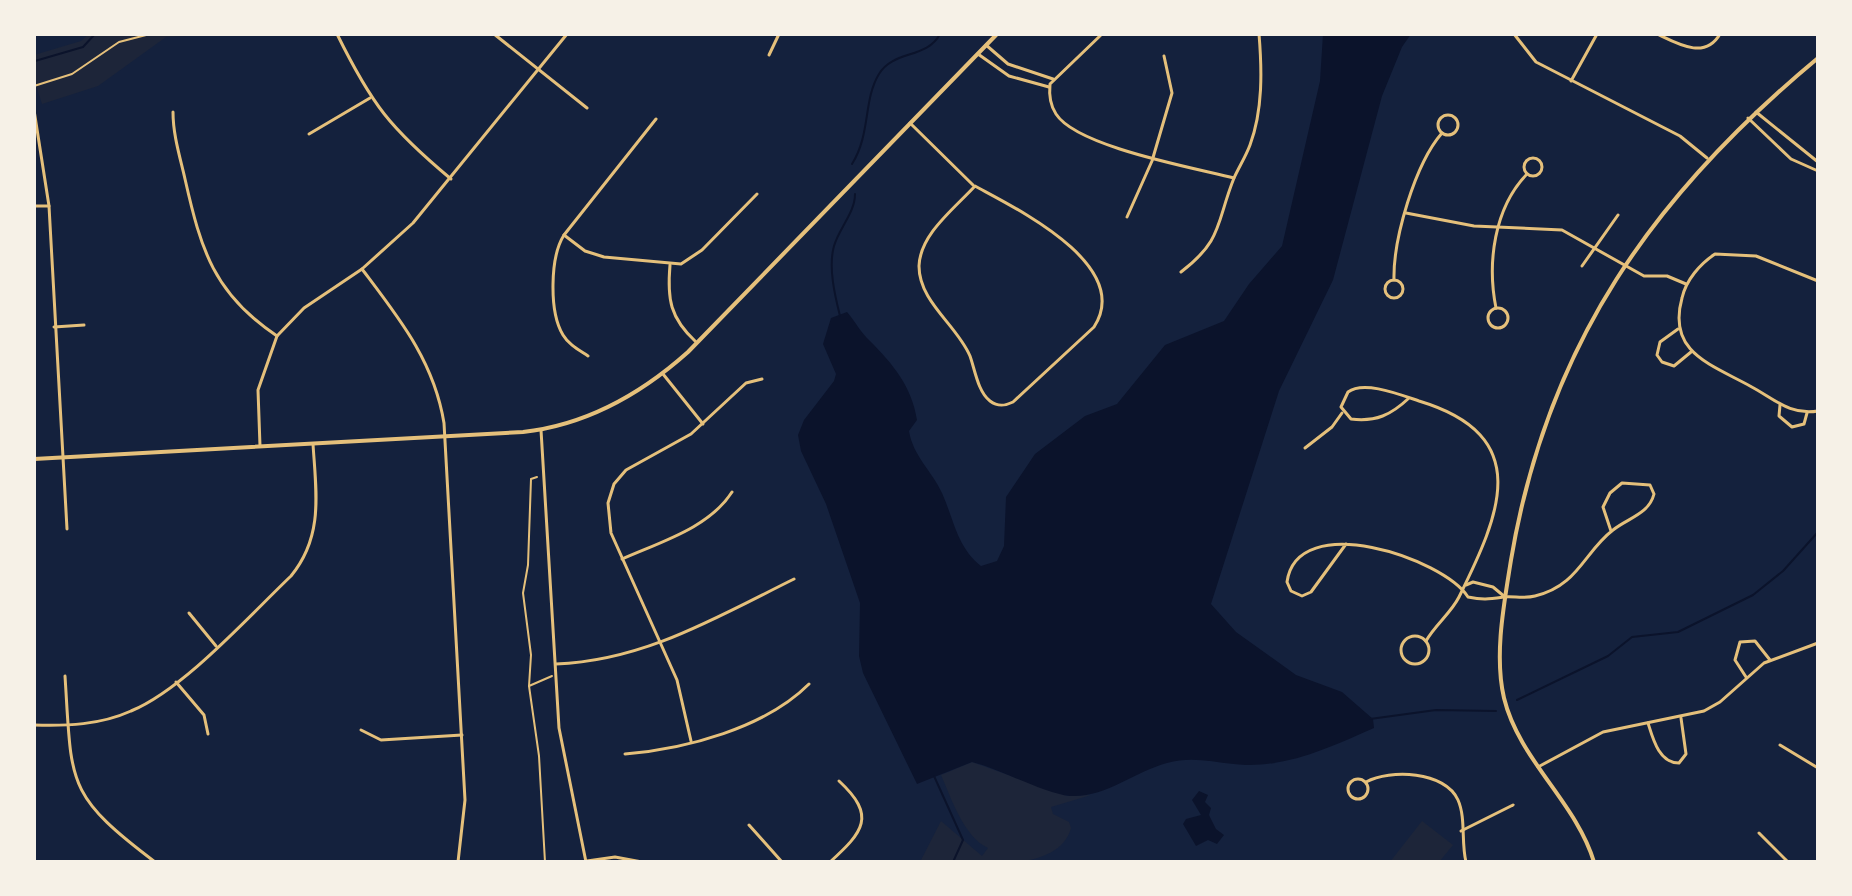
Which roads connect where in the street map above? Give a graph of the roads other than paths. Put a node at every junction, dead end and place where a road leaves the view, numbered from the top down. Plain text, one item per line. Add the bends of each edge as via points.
1 (337, 34) edge
2 (494, 34) edge
3 (567, 34) edge
4 (779, 34) edge
5 (997, 34) edge
6 (1102, 34) edge
7 (1259, 34) edge
8 (1514, 34) edge
9 (1597, 34) edge
10 (1657, 34) edge
11 (1720, 34) edge
12 (986, 45) junction
13 (978, 54) junction
14 (769, 55) dead end
15 (1164, 56) dead end
16 (1818, 58) edge
17 (538, 70) junction
18 (1053, 79) junction
19 (1571, 81) junction
20 (1049, 87) junction
21 (370, 98) junction
22 (587, 108) dead end
23 (34, 110) edge
24 (1755, 111) junction
25 (173, 112) dead end
26 (1748, 118) junction
27 (656, 119) dead end
28 (910, 123) junction
29 (1442, 133) junction
30 (309, 134) dead end
31 (1707, 158) junction
32 (1152, 161) junction
33 (1818, 162) edge
34 (1818, 171) edge
35 (1527, 174) junction
36 (1234, 178) junction
37 (451, 179) junction
38 (975, 186) junction
39 (757, 194) dead end
40 (34, 206) edge
41 (49, 206) junction
42 (1406, 213) junction
43 (1618, 215) dead end
44 (1127, 217) dead end
45 (1497, 229) junction
46 (564, 235) junction
47 (1595, 246) junction
48 (1624, 264) junction
49 (670, 265) junction
50 (1582, 266) dead end
51 (362, 269) junction
52 (1181, 272) dead end
53 (1394, 280) junction
54 (1818, 281) edge
55 (1686, 284) junction
56 (1496, 308) junction
57 (84, 325) dead end
58 (54, 327) junction
59 (1678, 329) junction
60 (277, 336) junction
61 (696, 342) junction
62 (1691, 352) junction
63 (588, 356) dead end
64 (663, 374) junction
65 (762, 379) dead end
66 (1409, 398) junction
67 (1780, 405) junction
68 (1818, 411) edge
69 (1342, 413) junction
70 (1808, 413) junction
71 (703, 424) junction
72 (541, 430) junction
73 (445, 436) junction
74 (313, 443) junction
75 (260, 446) junction
76 (1305, 448) dead end
77 (62, 457) junction
78 (34, 459) edge
79 (732, 492) dead end
80 (67, 529) dead end
81 (1611, 531) junction
82 (1346, 544) junction
83 (622, 559) junction
84 (794, 579) dead end
85 (1463, 587) junction
86 (1505, 597) junction
87 (189, 613) dead end
88 (1426, 641) junction
89 (662, 643) junction
90 (1818, 643) edge
91 (216, 646) junction
92 (1770, 660) junction
93 (556, 664) junction
94 (65, 676) dead end
95 (1746, 677) junction
96 (176, 682) junction
97 (809, 684) dead end
98 (1681, 718) junction
99 (1648, 723) junction
100 (34, 725) edge
101 (68, 726) junction
102 (361, 730) dead end
103 (208, 734) dead end
104 (462, 735) junction
105 (691, 741) junction
106 (1780, 745) dead end
107 (625, 754) dead end
108 (1538, 767) junction
109 (1818, 768) edge
110 (839, 781) dead end
111 (1366, 782) junction
112 (1513, 805) dead end
113 (749, 825) dead end
114 (1461, 831) junction
115 (1759, 833) dead end
116 (155, 862) edge
117 (458, 862) edge
118 (586, 862) edge
119 (642, 862) edge
120 (782, 862) edge
121 (830, 862) edge
122 (1466, 862) edge
123 (1594, 862) edge
124 (1788, 862) edge

1 - 21 street
2 - 17 street
3 - 17 street
4 - 14 street
5 - 12 street
6 - 18 street
7 - 36 street via 1260,101 1250,147
8 - 19 street via 1536,62
9 - 19 street
10 - 11 street via 1697,49 1712,45
12 - 13 street
12 - 18 street via 1008,64
13 - 20 street via 1009,76
13 - 28 street
15 - 32 street via 1172,93
16 - 24 street
17 - 22 street
17 - 37 street
18 - 20 street
19 - 31 street via 1680,136
20 - 32 street via 1063,121
21 - 30 street
21 - 37 street via 395,130
23 - 41 street
24 - 26 street
24 - 33 street
25 - 60 street via 208,263 240,308
26 - 31 street
26 - 34 street via 1791,159
27 - 46 street
28 - 38 street
28 - 61 street
29 - 29 street via 1455,133 1456,118 1440,118
29 - 42 street via 1424,162
31 - 48 street
32 - 36 street
32 - 44 street
35 - 35 street via 1539,174 1541,162 1526,162
35 - 45 street via 1509,196
36 - 52 street via 1215,237
37 - 51 street
38 - 38 street via 1066,242 1102,297 1094,327 1005,405 985,396 965,346 929,298 920,275 931,233
39 - 49 street via 695,257
40 - 41 street
41 - 58 street
42 - 45 street
42 - 53 street
43 - 47 street
45 - 47 street via 1562,230
45 - 56 street
46 - 49 street via 604,257
46 - 63 street via 553,261 558,324 567,341
47 - 48 street
47 - 50 street
48 - 55 street via 1644,276 1667,276
48 - 86 street via 1583,336 1546,425 1522,506
49 - 61 street via 671,311
51 - 60 street via 313,300
51 - 73 street via 412,336 434,378
53 - 53 street via 1385,288 1395,298 1404,289
54 - 55 street via 1756,256 1724,252 1707,259
55 - 59 street
56 - 56 street via 1488,320 1500,327 1508,317
57 - 58 street
58 - 77 street
59 - 62 street
59 - 62 street via 1660,342 1657,355 1674,366
60 - 75 street via 258,390
61 - 64 street
62 - 67 street
64 - 71 street
64 - 72 street via 607,408
65 - 71 street via 746,383
66 - 69 street via 1375,419 1351,419
66 - 69 street via 1358,387 1344,398
66 - 85 street via 1468,421 1495,461 1493,522
67 - 70 street
67 - 70 street via 1779,416 1792,427 1804,424
68 - 70 street
69 - 76 street
71 - 83 street via 639,461 614,484 607,513
72 - 73 street
72 - 93 street
73 - 74 street
73 - 104 street
74 - 75 street
74 - 91 street via 317,512 305,557
75 - 77 street
77 - 78 street
77 - 80 street
79 - 83 street via 721,510
81 - 81 street via 1651,504 1650,485 1622,483 1610,493 1603,507
81 - 86 street via 1565,582 1536,596
82 - 82 street via 1304,550 1290,569 1288,588 1302,596 1311,592
82 - 85 street via 1412,559
83 - 89 street
84 - 89 street
85 - 86 street via 1473,582
85 - 86 street via 1468,597 1491,602
85 - 88 street
86 - 108 street via 1504,699
87 - 91 street
88 - 88 street via 1407,639 1401,650 1404,659 1424,662
89 - 93 street via 617,658
89 - 105 street
90 - 92 street
91 - 96 street
92 - 95 street
92 - 95 street via 1755,641 1740,642 1735,660
93 - 118 street via 563,759
94 - 101 street
95 - 98 street via 1713,706
96 - 101 street via 131,711
96 - 103 street via 204,715
97 - 105 street via 783,705
98 - 99 street
98 - 99 street via 1686,754 1679,763 1663,755
99 - 108 street via 1603,732
100 - 101 street
101 - 116 street via 72,767 85,800 101,820
102 - 104 street via 381,740
104 - 117 street via 465,818
105 - 107 street
106 - 109 street
108 - 123 street
110 - 121 street via 857,798 863,814 858,834
111 - 111 street via 1352,781 1350,794 1363,798
111 - 114 street via 1400,774 1442,785 1457,799
112 - 114 street
113 - 120 street
114 - 122 street
115 - 124 street
118 - 119 street via 615,857

